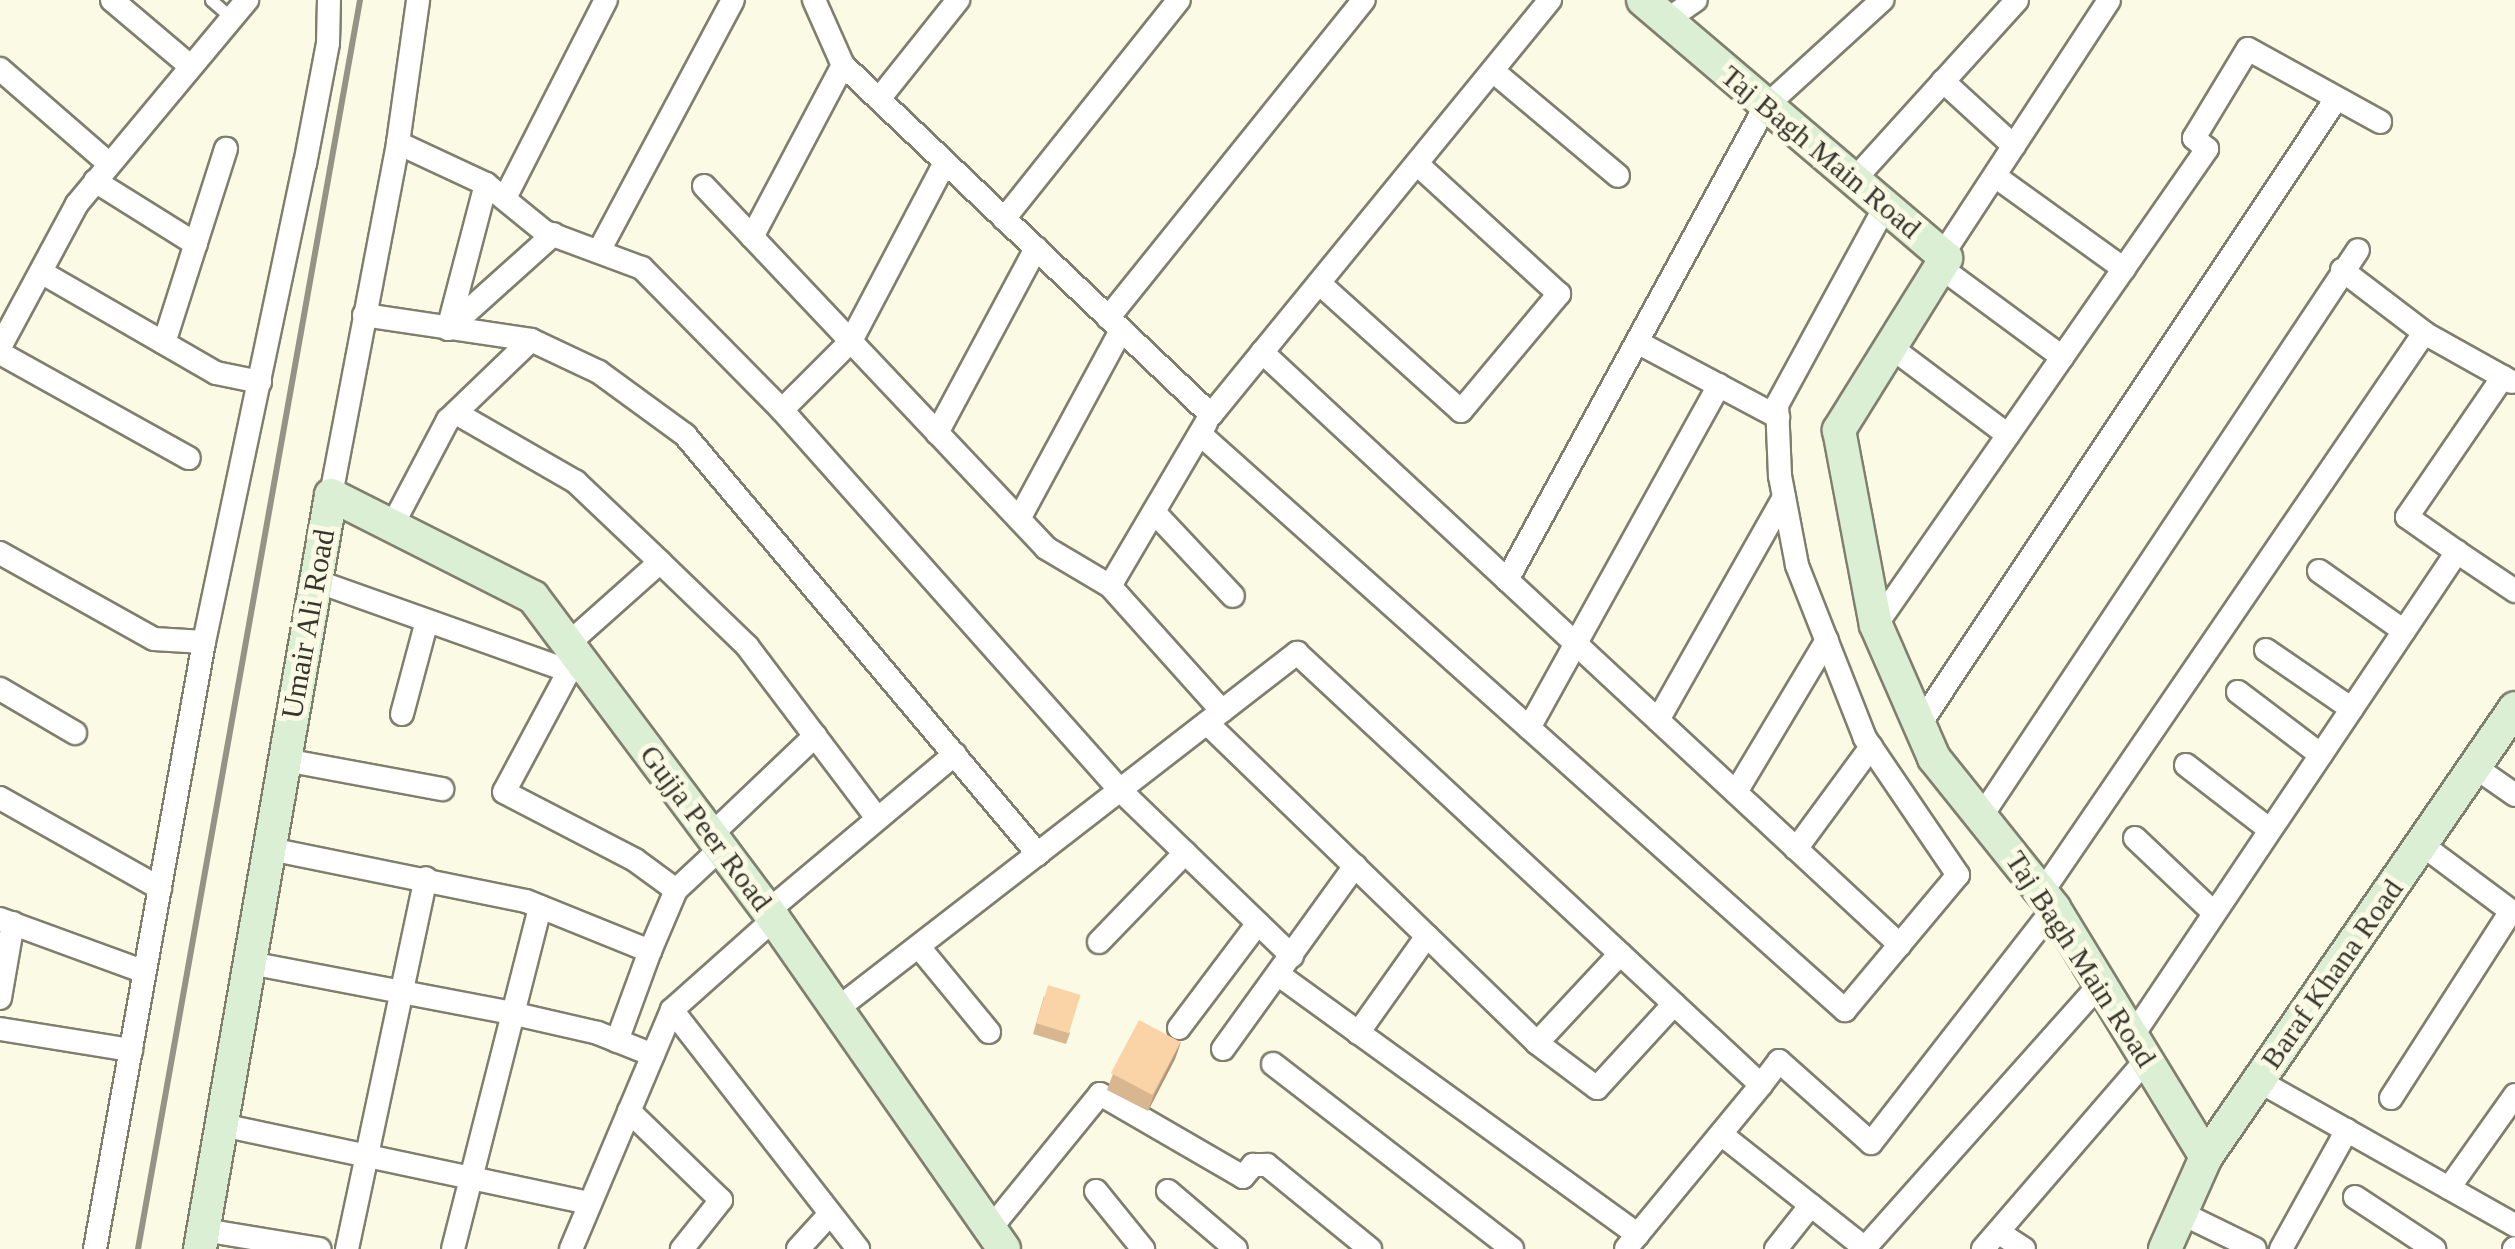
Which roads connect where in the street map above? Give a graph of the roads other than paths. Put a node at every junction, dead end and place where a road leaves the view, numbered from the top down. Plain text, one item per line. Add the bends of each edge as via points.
1 (112, 0) edge
2 (211, 0) edge
3 (329, 0) edge
4 (418, 0) edge
5 (606, 0) edge
6 (733, 0) edge
7 (814, 0) edge
8 (958, 0) edge
9 (1179, 0) edge
10 (1364, 0) edge
11 (1550, 0) edge
12 (1696, 0) edge
13 (1882, 0) edge
14 (2017, 0) edge
15 (2110, 0) edge
16 (239, 9) edge
17 (1655, 10) edge
18 (843, 65) junction
19 (190, 66) junction
20 (0, 69) edge
21 (1494, 71) junction
22 (1943, 82) junction
23 (879, 99) junction
24 (2336, 99) junction
25 (1764, 107) junction
26 (2380, 122) dead end
27 (398, 143) junction
28 (2014, 146) junction
29 (226, 149) dead end
30 (945, 162) junction
31 (1417, 164) junction
32 (102, 172) junction
33 (1618, 176) dead end
34 (1994, 176) junction
35 (1853, 181) junction
36 (704, 186) dead end
37 (496, 191) junction
38 (1885, 207) junction
39 (1004, 219) junction
40 (554, 234) junction
41 (752, 237) junction
42 (196, 244) junction
43 (1036, 248) junction
44 (600, 249) junction
45 (2358, 250) dead end
46 (1942, 261) junction
47 (2124, 269) junction
48 (2342, 270) junction
49 (40, 272) junction
50 (1319, 283) junction
51 (364, 315) junction
52 (1115, 324) junction
53 (448, 329) junction
54 (2424, 333) junction
55 (531, 340) junction
56 (850, 341) junction
57 (1637, 342) junction
58 (164, 343) junction
59 (1892, 348) junction
60 (0, 350) edge
61 (1262, 352) junction
62 (2062, 357) junction
63 (2509, 380) edge
64 (260, 382) junction
65 (1719, 385) junction
66 (782, 410) junction
67 (456, 412) junction
68 (1778, 416) junction
69 (1205, 424) junction
70 (937, 433) junction
71 (2008, 435) junction
72 (188, 458) dead end
73 (331, 495) junction
74 (1784, 497) junction
75 (1154, 512) junction
76 (1019, 520) junction
77 (392, 526) junction
78 (2457, 552) junction
79 (0, 554) edge
80 (660, 562) junction
81 (2319, 571) dead end
82 (1507, 580) junction
83 (316, 581) junction
84 (1110, 586) junction
85 (2515, 591) edge
86 (1233, 596) dead end
87 (427, 620) junction
88 (1876, 625) junction
89 (2404, 631) junction
90 (1826, 640) junction
91 (204, 642) junction
92 (1576, 644) junction
93 (2266, 650) dead end
94 (572, 657) junction
95 (0, 689) edge
96 (2238, 692) dead end
97 (2352, 708) junction
98 (2515, 708) edge
99 (402, 714) dead end
100 (1215, 717) junction
101 (1658, 720) junction
102 (1918, 727) junction
103 (1530, 728) junction
104 (74, 733) dead end
105 (815, 736) junction
106 (1872, 747) junction
107 (954, 754) junction
108 (2320, 755) junction
109 (285, 760) junction
110 (2186, 764) dead end
111 (2475, 766) junction
112 (442, 789) dead end
113 (1120, 790) junction
114 (1736, 792) junction
115 (2515, 795) edge
116 (0, 798) edge
117 (1982, 814) junction
118 (877, 818) junction
119 (2270, 830) junction
120 (2135, 838) dead end
121 (716, 842) junction
122 (2422, 844) junction
123 (270, 849) junction
124 (1796, 849) junction
125 (1186, 853) junction
126 (1038, 854) junction
127 (1355, 866) junction
128 (426, 878) junction
129 (160, 888) junction
130 (676, 890) junction
131 (2049, 899) junction
132 (540, 907) junction
133 (2513, 912) edge
134 (2214, 913) junction
135 (771, 915) junction
136 (6, 921) edge
137 (1258, 923) junction
138 (1427, 936) junction
139 (1098, 942) dead end
140 (1900, 945) junction
141 (919, 947) junction
142 (650, 951) junction
143 (1620, 954) junction
144 (250, 963) junction
145 (1286, 966) junction
146 (145, 972) junction
147 (2102, 982) junction
148 (401, 992) junction
149 (0, 998) edge
150 (1674, 1004) junction
151 (837, 1009) junction
152 (672, 1010) junction
153 (512, 1013) junction
154 (1180, 1028) dead end
155 (0, 1029) edge
156 (989, 1032) dead end
157 (1358, 1033) junction
158 (616, 1041) junction
159 (1537, 1043) junction
160 (2140, 1047) junction
161 (1223, 1049) dead end
162 (131, 1050) junction
163 (653, 1055) junction
164 (1273, 1064) dead end
165 (2259, 1080) junction
166 (1761, 1085) junction
167 (2515, 1094) edge
168 (2391, 1098) dead end
169 (630, 1112) junction
170 (222, 1125) junction
171 (2347, 1130) junction
172 (1721, 1134) junction
173 (366, 1154) junction
174 (2206, 1158) junction
175 (468, 1177) junction
176 (2449, 1188) junction
177 (1096, 1191) dead end
178 (1168, 1191) dead end
179 (2355, 1198) dead end
180 (590, 1204) junction
181 (1812, 1206) junction
182 (2181, 1213) junction
183 (829, 1215) junction
184 (2515, 1225) edge
185 (202, 1239) edge
186 (997, 1239) edge
187 (1990, 1240) edge
188 (1632, 1242) edge
189 (574, 1243) edge
190 (1221, 1244) edge
191 (95, 1249) edge
192 (319, 1249) edge
193 (347, 1249) edge
194 (454, 1249) edge
195 (598, 1249) edge
196 (682, 1249) edge
197 (798, 1249) edge
198 (858, 1249) edge
199 (1143, 1249) edge
200 (1370, 1249) edge
201 (1512, 1249) edge
202 (1776, 1249) edge
203 (1865, 1249) edge
204 (2024, 1249) edge
205 (2165, 1249) edge
206 (2255, 1249) edge
207 (2281, 1249) edge
208 (2434, 1249) edge

1 - 19 street
2 - 16 lane
3 - 64 street via 328,43
4 - 27 street, Umair Ali Road
5 - 37 street
6 - 44 street
7 - 18 street
8 - 23 street
9 - 39 street
10 - 52 street
11 - 21 street
12 - 17 street
13 - 25 street
14 - 22 street
15 - 28 street
16 - 19 street
17 - 25 street, Taj Bagh Main Road
18 - 23 street
18 - 41 street
19 - 32 street
20 - 32 street
21 - 31 street
21 - 33 street
22 - 28 street
22 - 35 street
23 - 30 street
24 - 26 street
24 - 47 street via 2248,49 2194,138 2207,148
24 - 102 street
25 - 35 street, Taj Bagh Main Road
25 - 57 street
27 - 37 street
27 - 51 street, Umair Ali Road
28 - 34 street
29 - 42 street
30 - 39 street
30 - 56 street
31 - 50 street
31 - 50 street via 1560,294 1461,411
32 - 42 street
32 - 49 street
34 - 46 street
34 - 47 street
35 - 38 street, Taj Bagh Main Road
36 - 41 street
37 - 40 street
37 - 53 street
38 - 46 street, Taj Bagh Main Road
38 - 68 street via 1777,405
39 - 43 street
40 - 44 street
40 - 53 street
41 - 56 street
42 - 58 street
43 - 52 street
43 - 70 street
44 - 66 street via 642,268
45 - 48 street
46 - 59 street, Taj Bagh Main Road
46 - 62 street
47 - 62 street
48 - 54 street
48 - 117 street
49 - 58 street
49 - 60 street
50 - 61 street
51 - 53 street
51 - 73 street, Umair Ali Road
52 - 69 street
52 - 76 street
53 - 55 street
54 - 63 street
54 - 131 street
55 - 67 street
55 - 107 street via 599,372 685,435
56 - 66 street
56 - 70 street
57 - 65 street
57 - 82 street
58 - 64 street via 216,374
59 - 71 street
59 - 88 street, Taj Bagh Main Road via 1838,430
60 - 72 street
61 - 69 street
61 - 82 street
62 - 71 street
63 - 78 street via 2407,517
64 - 91 street
65 - 68 street
65 - 92 street
66 - 113 street
67 - 77 street
67 - 80 street via 576,482
68 - 74 street
69 - 75 street
69 - 103 street
70 - 76 street
71 - 88 street
73 - 77 street, Gujja Peer Road
73 - 83 street, Umair Ali Road
74 - 90 street via 1797,565
74 - 101 street
75 - 84 street
75 - 86 street
76 - 84 street via 1046,548
77 - 94 street, Gujja Peer Road via 533,597
78 - 85 street
78 - 89 street
79 - 91 street via 154,638
80 - 94 street
80 - 105 street via 747,646
81 - 89 street
82 - 92 street
83 - 87 street
83 - 109 street, Umair Ali Road
84 - 100 street
87 - 94 street
87 - 99 street
88 - 102 street, Taj Bagh Main Road
89 - 97 street
90 - 106 street
90 - 114 street
91 - 129 street
92 - 101 street
92 - 103 street
93 - 97 street
94 - 121 street, Gujja Peer Road
94 - 130 street via 504,792 635,860
95 - 104 street
96 - 108 street
97 - 108 street
98 - 111 street, Baraf Khana Road
100 - 113 street
100 - 127 street
100 - 143 street via 1297,653
101 - 114 street
102 - 117 street, Taj Bagh Main Road via 1934,758
103 - 140 street via 1845,1010
105 - 118 street
105 - 121 street
106 - 124 street
106 - 140 street via 1958,875
107 - 118 street
107 - 126 street
108 - 119 street
109 - 112 street
109 - 123 street, Umair Ali Road
110 - 119 street
111 - 115 street
111 - 122 street, Baraf Khana Road
113 - 125 street
113 - 126 street
114 - 124 street
116 - 129 street
117 - 131 street, Taj Bagh Main Road
118 - 135 street
119 - 134 street
120 - 134 street
121 - 130 street
121 - 135 street, Gujja Peer Road
122 - 133 street
122 - 165 street, Baraf Khana Road
123 - 128 street
123 - 144 street, Umair Ali Road
124 - 140 street
125 - 137 street
125 - 139 street
126 - 141 street
127 - 138 street
127 - 145 street
128 - 132 street
128 - 148 street
129 - 146 street
130 - 142 street
131 - 147 street, Taj Bagh Main Road
131 - 166 street via 1871,1144 1780,1062
132 - 142 street
132 - 153 street
133 - 168 street
134 - 160 street
135 - 151 street, Gujja Peer Road
135 - 152 street
136 - 146 street
136 - 149 street
137 - 145 street
137 - 154 street
138 - 157 street
138 - 159 street
141 - 151 street
141 - 156 street
142 - 158 street
143 - 150 street
143 - 159 street
144 - 148 street
144 - 170 street, Umair Ali Road
145 - 157 street
145 - 161 street
146 - 162 street
147 - 160 street, Taj Bagh Main Road
147 - 203 street
148 - 153 street
148 - 173 street
150 - 159 street via 1597,1088
150 - 166 street
151 - 186 street, Gujja Peer Road
152 - 163 street
152 - 183 street
153 - 158 street
153 - 175 street
155 - 162 street
157 - 188 street
158 - 163 street
160 - 174 street, Taj Bagh Main Road
160 - 187 street
162 - 191 street
163 - 169 street
164 - 201 street
165 - 171 street
165 - 174 street, Baraf Khana Road
166 - 172 street
167 - 176 street
169 - 180 street
169 - 196 street via 721,1200
170 - 173 street
170 - 185 street, Umair Ali Road
171 - 176 street
171 - 207 street
172 - 181 street
172 - 188 street
173 - 175 street
173 - 193 street
174 - 182 street, Baraf Khana Road
175 - 180 street
175 - 194 street
176 - 184 street
177 - 199 street
178 - 190 street
179 - 208 street
180 - 189 street
181 - 202 street
181 - 203 street
182 - 205 street, Baraf Khana Road
182 - 206 street
183 - 197 street
183 - 198 street
185 - 192 street
186 - 200 street via 1100,1094 1243,1177 1253,1165 1268,1165
187 - 204 street
189 - 195 street

